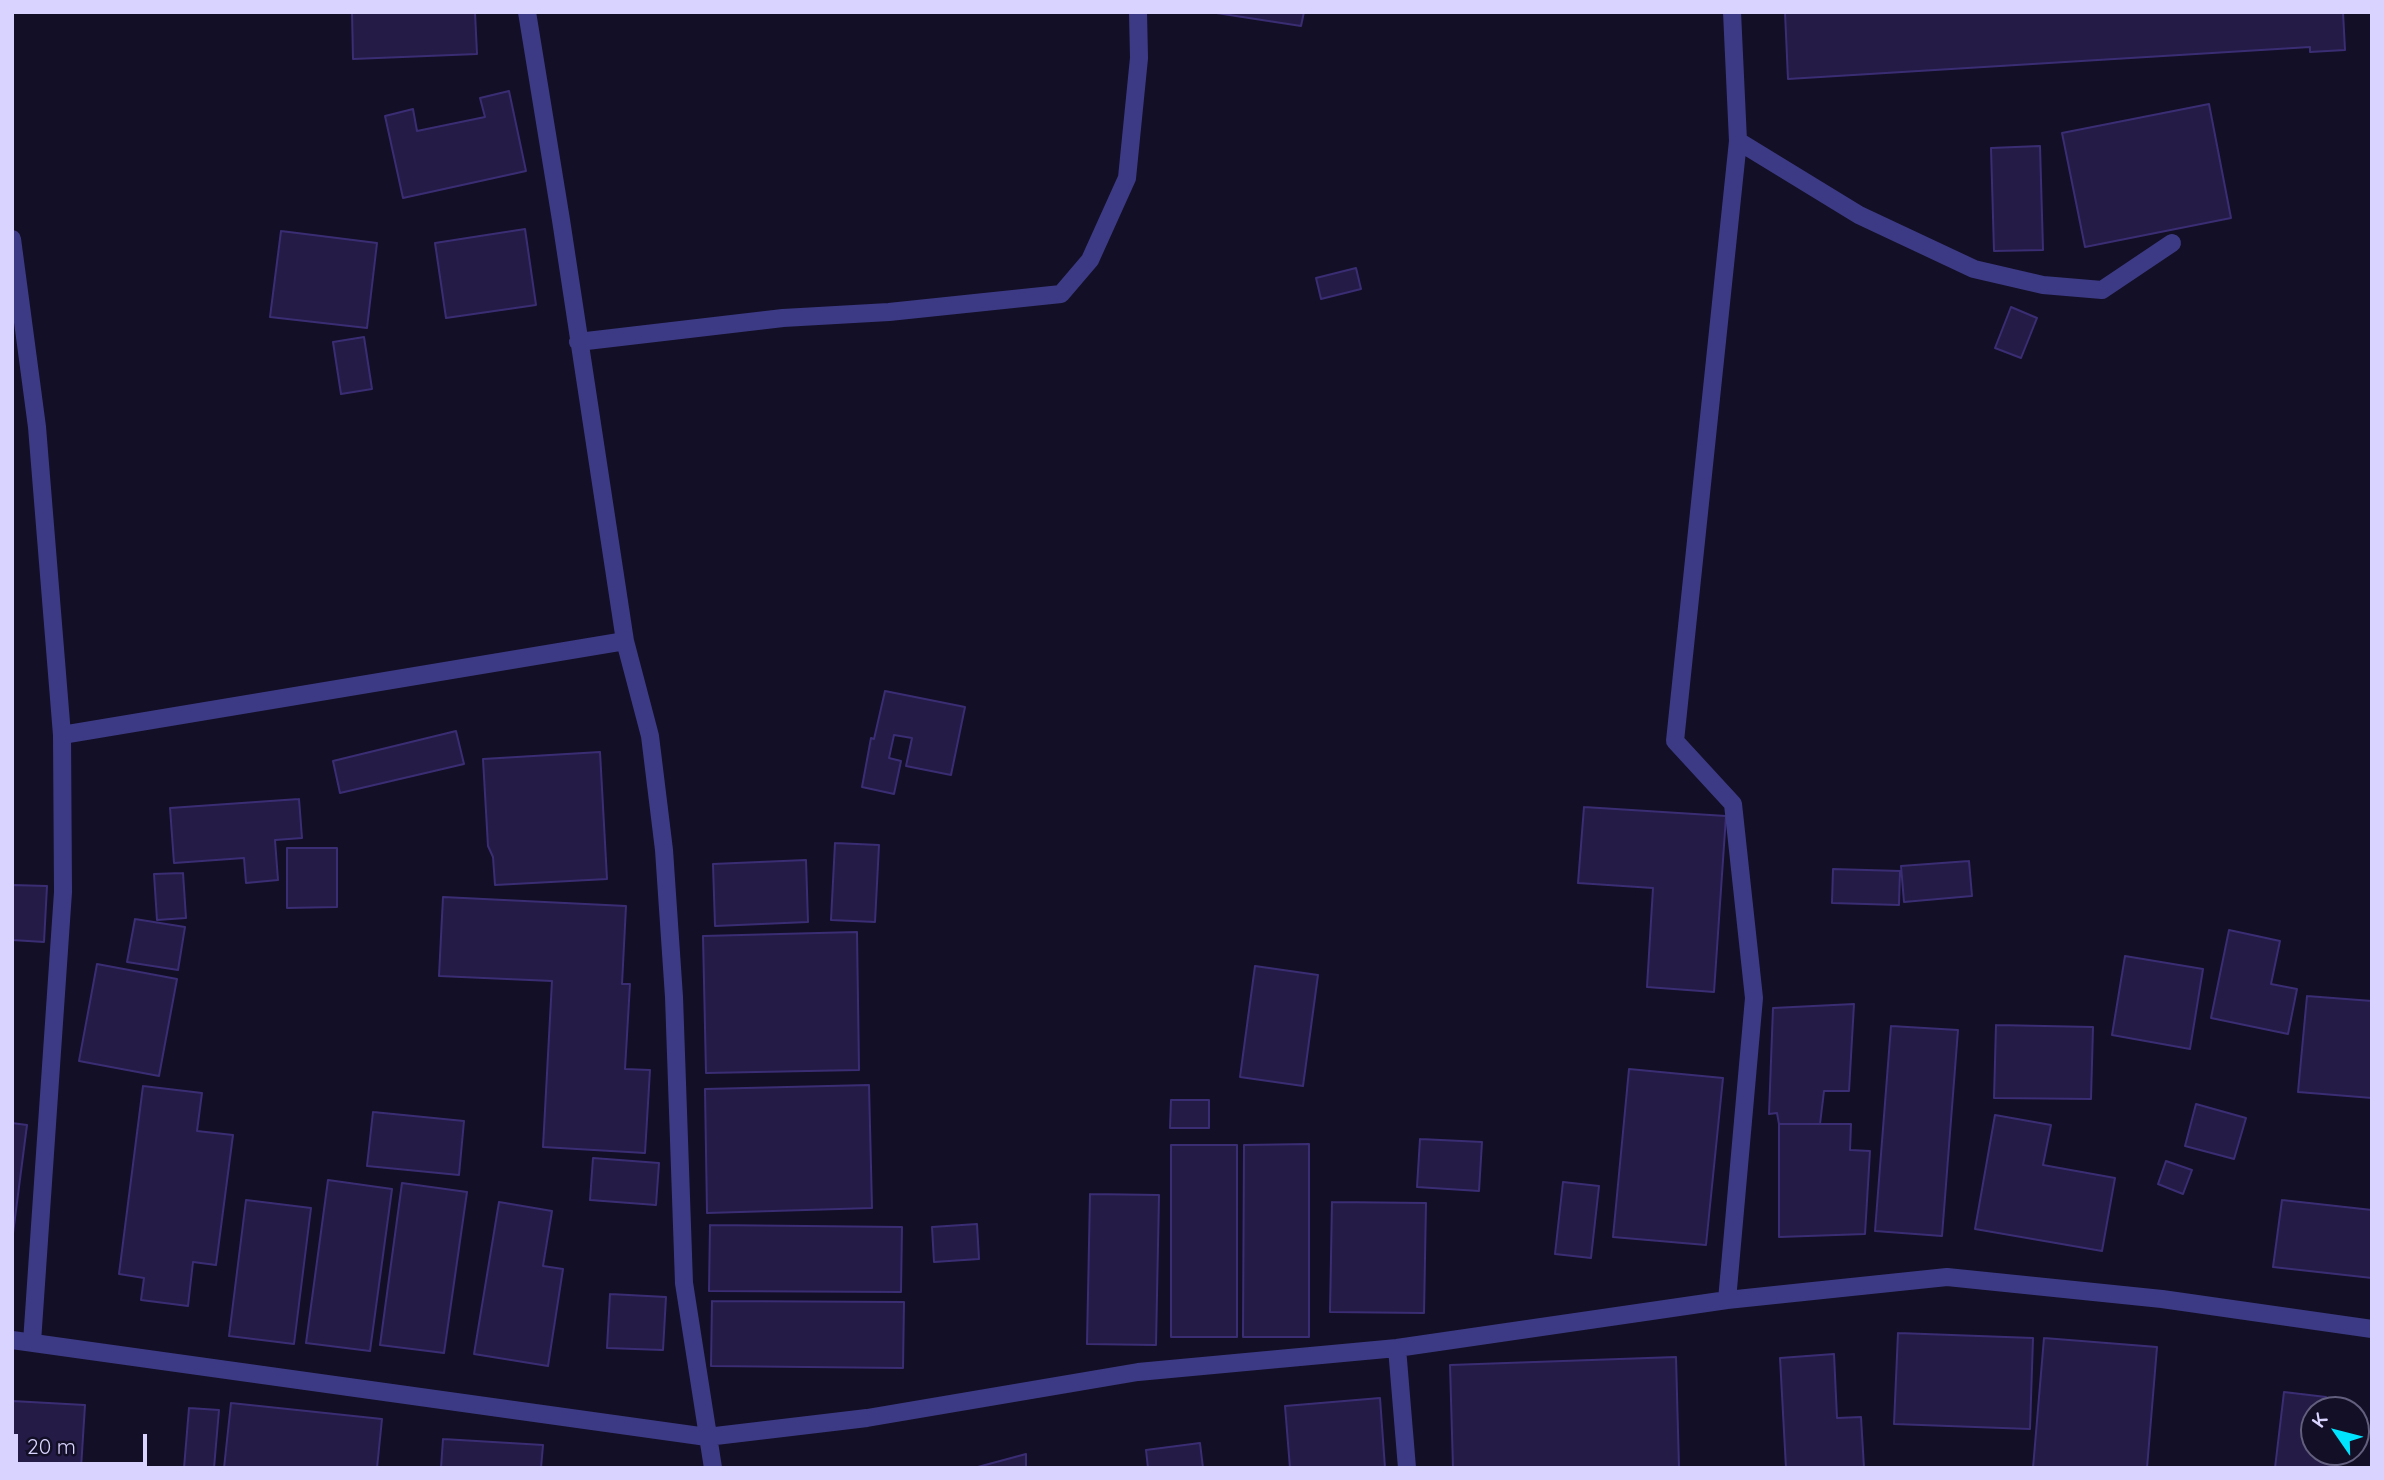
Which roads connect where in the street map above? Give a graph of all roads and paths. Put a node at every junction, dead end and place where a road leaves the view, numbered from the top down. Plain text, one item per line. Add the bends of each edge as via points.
1 (527, 12) edge
2 (1138, 12) edge
3 (1732, 12) edge
4 (1738, 141) junction
5 (12, 239) edge
6 (2172, 243) dead end
7 (578, 342) junction
8 (625, 641) junction
9 (62, 736) junction
10 (1727, 1300) junction
11 (2372, 1329) edge
12 (12, 1340) edge
13 (32, 1342) junction
14 (1397, 1348) junction
15 (707, 1437) junction
16 (713, 1468) edge
17 (1407, 1468) edge

1 - 7 street
2 - 7 street via 1139,58 1127,178 1090,260 1061,294 783,318
3 - 4 street
4 - 6 street via 1859,215 1973,269 2043,285 2102,290
4 - 10 street via 1675,741 1733,804 1754,998
5 - 9 street via 37,427
7 - 8 street
8 - 9 street
8 - 15 street via 650,736 664,850 684,1283
9 - 13 street via 63,892
10 - 11 street via 1947,1277 2162,1299
10 - 14 street
12 - 13 street
13 - 15 street
14 - 15 street via 1138,1372 867,1418
14 - 17 street
15 - 16 street

